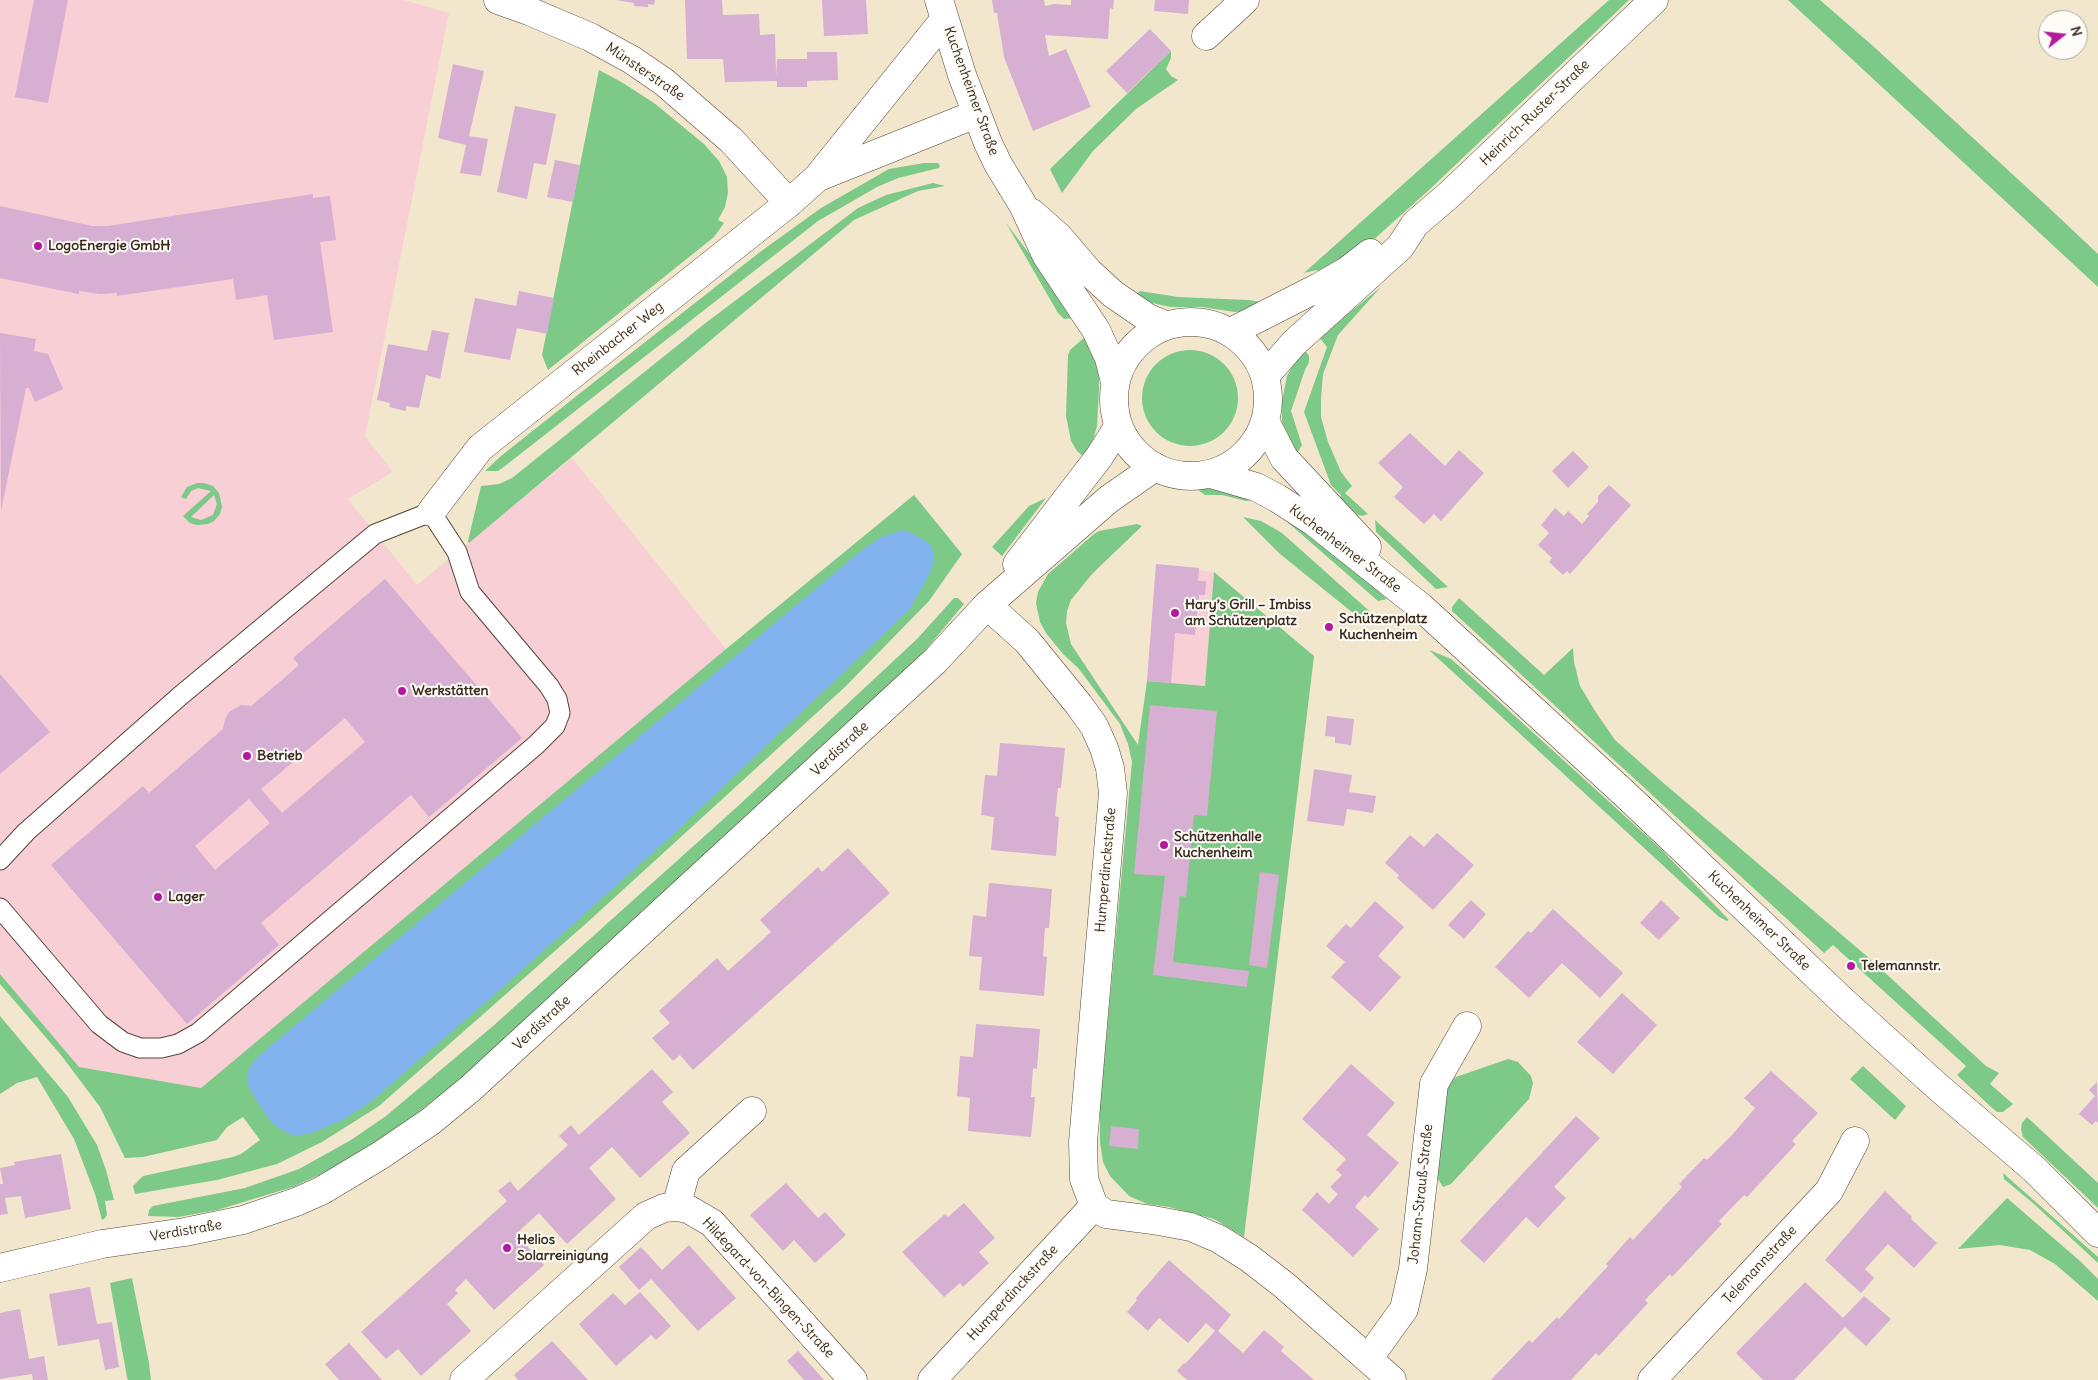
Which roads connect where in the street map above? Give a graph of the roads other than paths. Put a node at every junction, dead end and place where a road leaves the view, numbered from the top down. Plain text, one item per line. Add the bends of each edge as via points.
1 (498, 0) edge
2 (1245, 0) edge
3 (1654, 0) edge
4 (942, 10) edge
5 (1206, 36) dead end
6 (976, 114) junction
7 (817, 178) junction
8 (789, 203) junction
9 (1023, 205) junction
10 (1415, 224) junction
11 (1165, 325) junction
12 (1231, 332) junction
13 (1265, 376) junction
14 (1115, 382) junction
15 (1265, 421) junction
16 (1118, 427) junction
17 (1155, 467) junction
18 (1211, 474) junction
19 (431, 512) junction
20 (987, 605) junction
21 (1421, 607) junction
22 (0, 860) edge
23 (0, 908) edge
24 (1467, 1026) dead end
25 (752, 1111) dead end
26 (1855, 1142) dead end
27 (1094, 1206) junction
28 (676, 1207) junction
29 (2098, 1233) edge
30 (0, 1268) edge
31 (1368, 1359) junction
32 (464, 1380) edge
33 (853, 1380) edge
34 (932, 1380) edge
35 (1392, 1380) edge
36 (1652, 1380) edge

1 - 8 street, Münsterstraße via 590,37 664,82 731,140
2 - 5 street
3 - 10 street, Heinrich-Ruster-Straße
4 - 6 street, Kuchenheimer Straße
4 - 7 street, Rheinbacher Weg
6 - 7 street, Rheinbacher Weg
6 - 9 street, Kuchenheimer Straße via 998,164
7 - 8 street, Rheinbacher Weg
8 - 19 street, Rheinbacher Weg via 480,448
9 - 11 street, Kuchenheimer Straße via 1058,236 1113,294 1148,318
9 - 14 street, Kuchenheimer Straße via 1046,255 1102,342
10 - 12 street, Heinrich-Ruster-Straße via 1391,235 1340,275
10 - 13 street, Heinrich-Ruster-Straße via 1400,247 1294,343
11 - 12 street via 1199,322
11 - 14 street via 1136,343 1123,361
12 - 13 street via 1255,356
13 - 15 street via 1268,398
14 - 16 street via 1113,404
15 - 18 street via 1249,450 1232,464
15 - 21 street, Kuchenheimer Straße via 1284,458
16 - 17 street via 1129,446
16 - 20 street, Verdistraße
17 - 18 street via 1188,476
17 - 20 street, Verdistraße via 1109,499
18 - 21 street, Kuchenheimer Straße via 1256,487 1277,498 1314,522
19 - 22 lane via 375,534 180,696 26,832
19 - 23 lane via 457,552 470,592 557,699 560,713 555,726 536,745 198,1033 178,1044 140,1048 123,1042 99,1024
20 - 27 street, Humperdinckstraße via 1027,641 1079,705 1094,726 1110,768 1113,793 1083,1142 1084,1179
20 - 30 street, Verdistraße via 935,661 523,1041 431,1121 381,1156 321,1191 243,1220 102,1244
21 - 29 street, Kuchenheimer Straße via 1633,801 1844,1003 2034,1168
24 - 31 street, Johann-Strauß-Straße via 1434,1084 1413,1269 1404,1308
25 - 28 street via 686,1171
26 - 36 street, Telemannstraße via 1829,1191
27 - 31 street via 1106,1214 1191,1227 1219,1240 1284,1285
27 - 34 street, Humperdinckstraße
28 - 32 street via 646,1216
28 - 33 street, Hildegard-von-Bingen-Straße via 688,1209 712,1223
31 - 35 street

